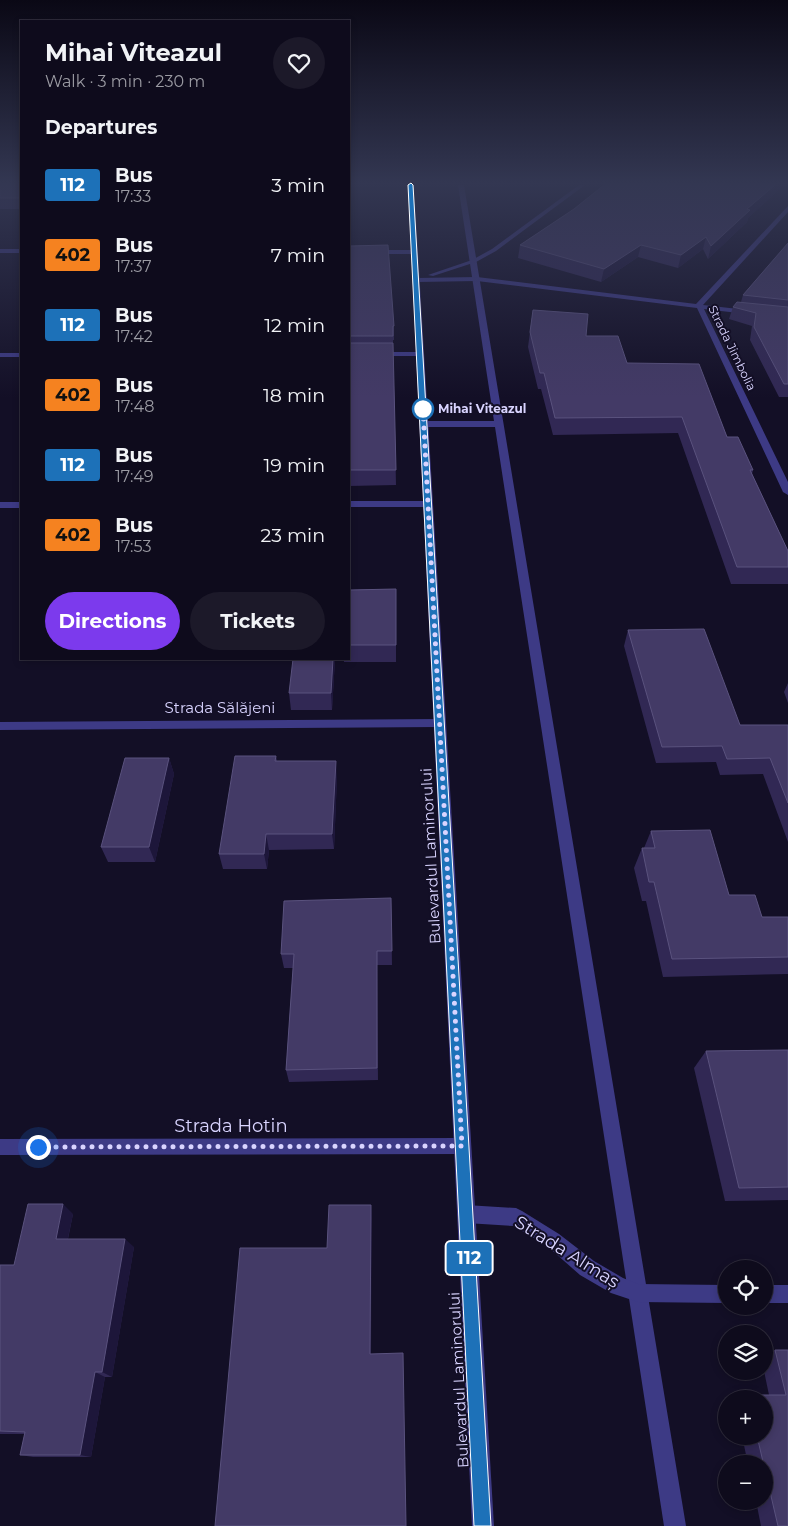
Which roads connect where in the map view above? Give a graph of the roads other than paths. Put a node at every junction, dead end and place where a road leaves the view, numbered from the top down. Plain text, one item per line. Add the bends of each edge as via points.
1 (415, 256) edge
2 (473, 256) edge
3 (483, 256) edge
4 (744, 256) edge
5 (474, 261) junction
6 (417, 280) junction
7 (477, 280) junction
8 (699, 306) junction
9 (753, 312) edge
10 (350, 354) edge
11 (420, 354) junction
12 (0, 355) edge
13 (20, 355) edge
14 (424, 424) junction
15 (500, 424) junction
16 (788, 492) edge
17 (350, 504) edge
18 (428, 504) junction
19 (0, 505) edge
20 (20, 505) edge
21 (440, 723) junction
22 (0, 726) edge
23 (462, 1146) junction
24 (0, 1147) edge
25 (466, 1214) junction
26 (638, 1293) junction
27 (718, 1294) edge
28 (773, 1294) edge
29 (788, 1294) edge
30 (483, 1526) edge
31 (676, 1526) edge

1 - 6 street, Bulevardul Laminorului
2 - 5 street
3 - 5 street
4 - 8 street, Strada Jimbolia
5 - 6 street
5 - 7 street
6 - 7 street
6 - 11 street, Bulevardul Laminorului
7 - 8 street
7 - 15 street
8 - 9 street
8 - 16 street, Strada Jimbolia
10 - 11 street
11 - 14 street, Bulevardul Laminorului
12 - 13 street
14 - 15 street
14 - 18 street, Bulevardul Laminorului
15 - 26 street
17 - 18 street
18 - 21 street, Bulevardul Laminorului
19 - 20 street
21 - 22 street, Strada Sălăjeni
21 - 23 street, Bulevardul Laminorului
23 - 24 street, Strada Hotin
23 - 25 street, Bulevardul Laminorului
25 - 26 street, Strada Almaș via 516,1217 553,1240 587,1268 618,1286
25 - 30 street, Bulevardul Laminorului
26 - 27 street, Strada Almaș
26 - 31 street
28 - 29 street

